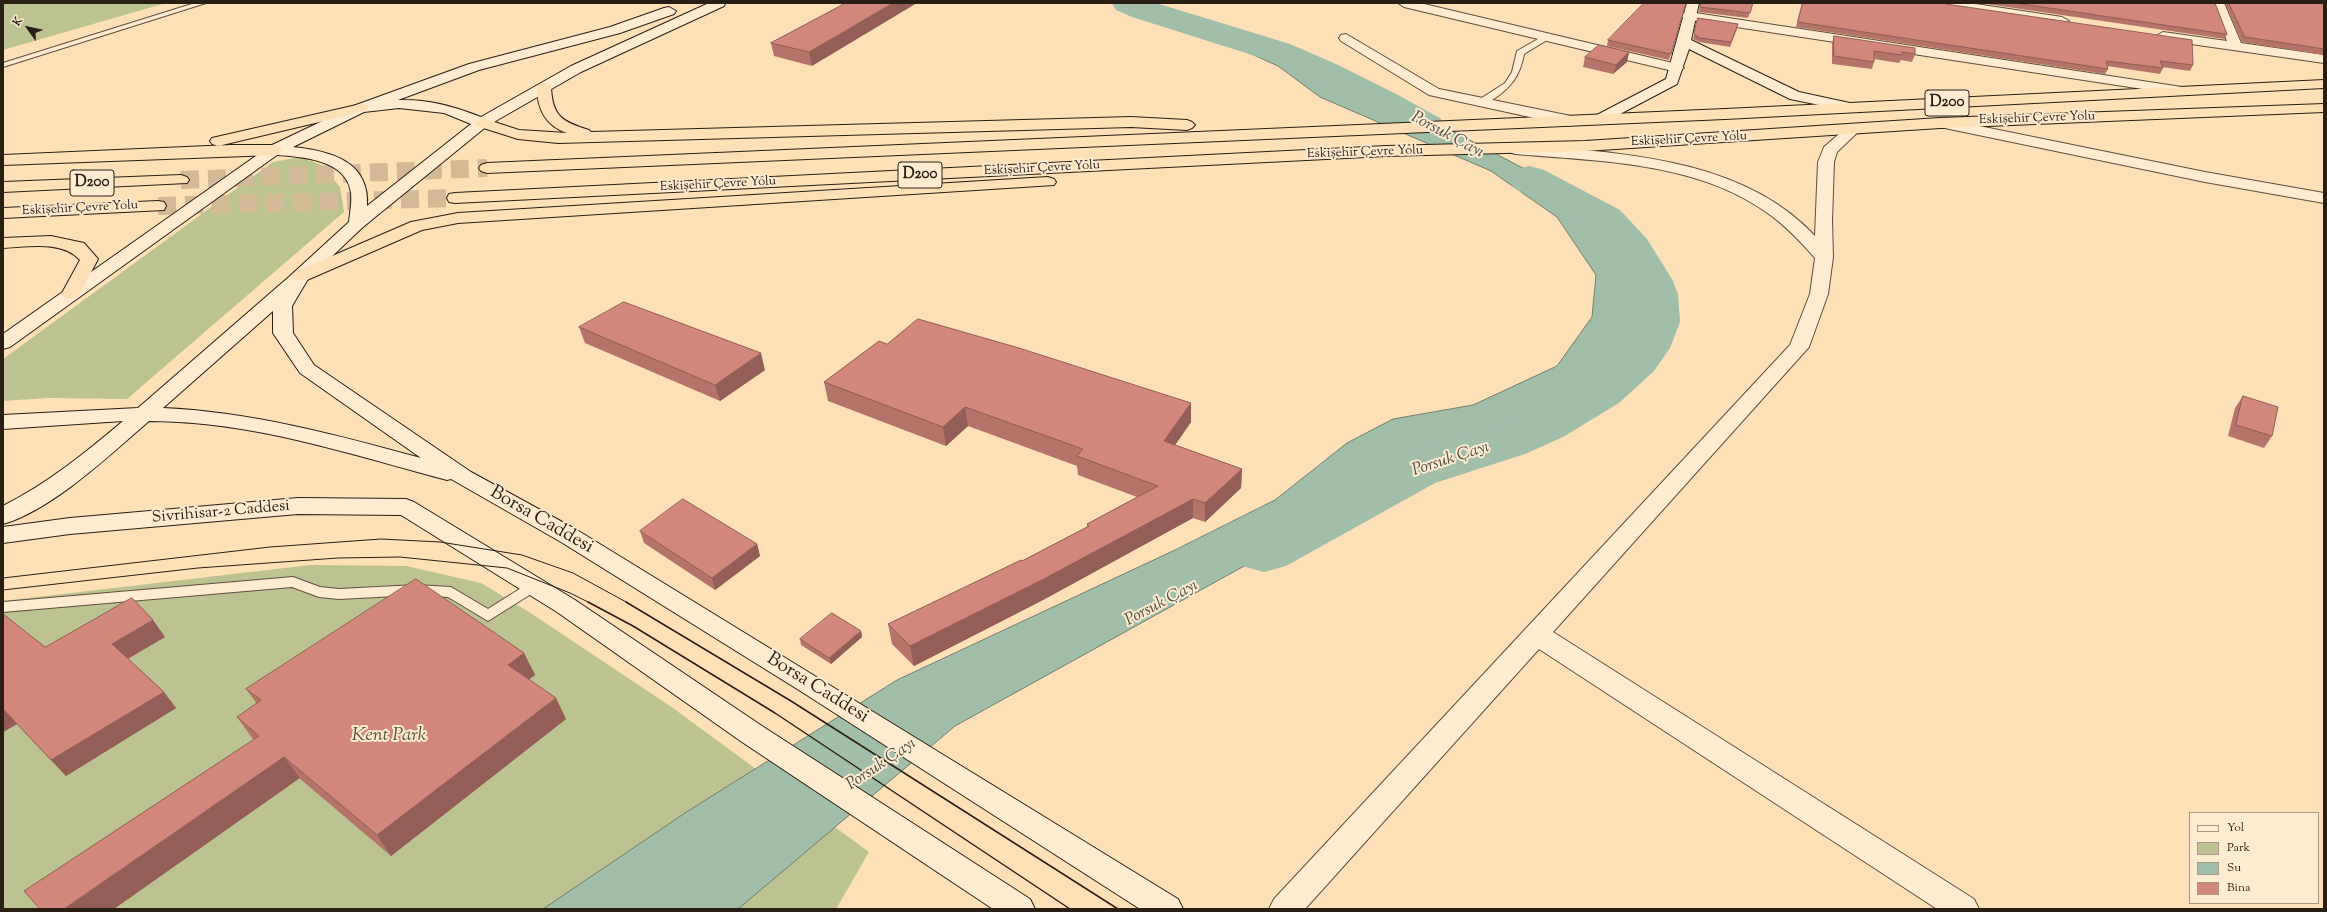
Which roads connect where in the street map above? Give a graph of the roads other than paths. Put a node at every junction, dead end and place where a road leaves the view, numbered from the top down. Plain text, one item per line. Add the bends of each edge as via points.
1 (202, 3) edge
2 (689, 3) edge
3 (719, 3) edge
4 (1944, 3) edge
5 (2218, 3) edge
6 (1412, 4) edge
7 (1691, 10) edge
8 (2078, 23) edge
9 (2149, 34) edge
10 (1548, 37) junction
11 (1346, 38) dead end
12 (1683, 41) junction
13 (2236, 47) junction
14 (2324, 60) edge
15 (3, 65) edge
16 (1678, 68) junction
17 (2324, 84) edge
18 (544, 86) junction
19 (2182, 91) junction
20 (1480, 103) junction
21 (361, 108) junction
22 (2324, 108) edge
23 (1853, 119) junction
24 (1598, 120) junction
25 (1571, 121) junction
26 (482, 123) junction
27 (1940, 123) junction
28 (1332, 131) junction
29 (597, 137) junction
30 (1508, 149) junction
31 (274, 150) junction
32 (1386, 151) junction
33 (148, 154) junction
34 (3, 160) edge
35 (487, 168) tunnel mouth
36 (181, 180) tunnel mouth
37 (3, 187) edge
38 (455, 198) tunnel mouth
39 (2324, 198) edge
40 (158, 206) tunnel mouth
41 (3, 213) edge
42 (357, 223) junction
43 (3, 243) edge
44 (1824, 257) junction
45 (301, 276) junction
46 (71, 293) junction
47 (6, 340) edge
48 (144, 413) junction
49 (3, 422) edge
50 (464, 477) junction
51 (3, 516) edge
52 (3, 535) edge
53 (534, 586) junction
54 (3, 607) edge
55 (1536, 634) junction
56 (1020, 909) edge
57 (1167, 909) edge
58 (1285, 909) edge
59 (1963, 909) edge

1 - 15 lane
2 - 21 street via 615,30 474,67
3 - 18 street via 615,50
4 - 8 street
5 - 13 street
6 - 10 street
7 - 12 street
7 - 19 street
9 - 13 street
10 - 16 street
10 - 20 lane via 1520,53 1518,66 1509,86
11 - 20 street via 1434,92
12 - 16 street
12 - 23 street via 1795,96
13 - 14 street
16 - 24 street via 1672,80
17 - 19 highway, Eskişehir Çevre Yolu / D200
18 - 26 street
18 - 29 highway via 544,104 551,118 569,130
19 - 23 highway, Eskişehir Çevre Yolu / D200
20 - 25 street
21 - 26 street via 399,104 425,105 448,109
21 - 31 street
21 - 33 highway
22 - 27 highway, Eskişehir Çevre Yolu / D200
23 - 24 highway, Eskişehir Çevre Yolu / D200
23 - 27 highway, Eskişehir Çevre Yolu / D200
23 - 30 highway, Eskişehir Çevre Yolu / D200 via 1585,146
23 - 44 street via 1830,150 1826,162
24 - 25 highway, Eskişehir Çevre Yolu / D200
25 - 28 highway, Eskişehir Çevre Yolu / D200
26 - 29 highway via 518,134 558,138
26 - 42 street
27 - 39 street via 2205,177
28 - 29 highway via 1131,122
28 - 35 highway, Eskişehir Çevre Yolu / D200
30 - 32 highway, Eskişehir Çevre Yolu / D200
30 - 44 street via 1658,164 1699,176 1761,202 1801,231
31 - 33 highway
31 - 42 street via 304,152 341,165 353,176 359,191
31 - 46 street
32 - 38 highway, Eskişehir Çevre Yolu / D200
32 - 45 highway via 1004,186 458,218 417,226
33 - 34 highway
36 - 37 highway, Eskişehir Çevre Yolu / D200
40 - 41 highway, Eskişehir Çevre Yolu / D200
42 - 45 street
43 - 46 highway via 50,241 78,247 89,259
44 - 55 street via 1819,294 1799,347
45 - 48 street
45 - 50 street via 284,306 283,333 307,369
46 - 47 street
48 - 49 street
48 - 50 street via 212,418 321,438
48 - 51 street via 98,454 46,493
50 - 57 street, Borsa Caddesi via 569,536
52 - 53 street, Sivrihisar-2 Caddesi via 70,526 298,506 406,507
53 - 54 lane via 488,616 451,592 416,590 339,594 318,592 293,582
53 - 56 street via 752,734
55 - 58 street
55 - 59 street

